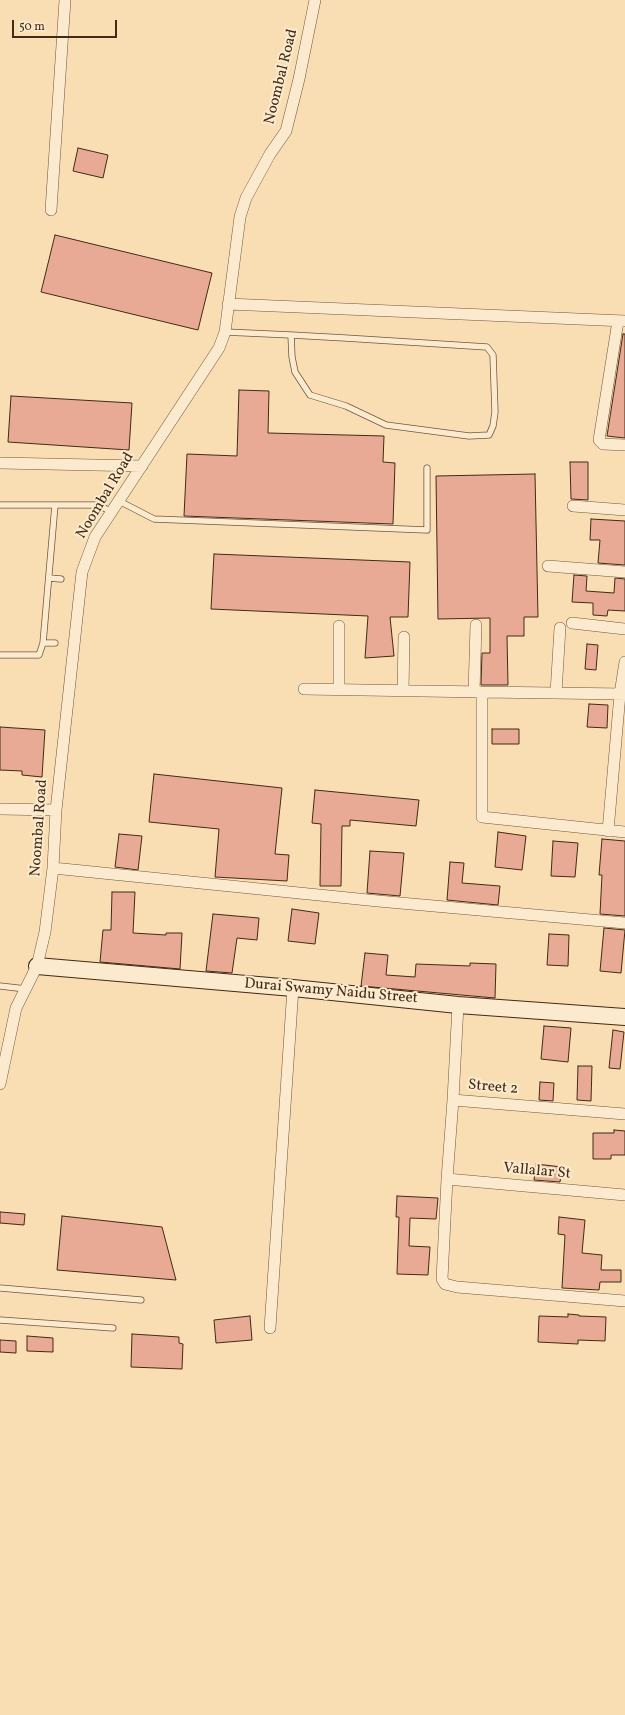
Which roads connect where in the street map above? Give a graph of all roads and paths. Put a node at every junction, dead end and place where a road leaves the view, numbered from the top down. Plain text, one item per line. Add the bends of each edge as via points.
1 (65, 0) edge
2 (315, 0) edge
3 (51, 210) dead end
4 (228, 304) junction
5 (622, 321) edge
6 (225, 332) junction
7 (291, 335) junction
8 (625, 445) edge
9 (0, 463) edge
10 (142, 466) junction
11 (427, 468) dead end
12 (119, 501) junction
13 (0, 505) edge
14 (55, 505) junction
15 (573, 506) dead end
16 (625, 510) edge
17 (112, 512) junction
18 (548, 566) dead end
19 (625, 572) edge
20 (49, 578) junction
21 (61, 579) dead end
22 (572, 623) dead end
23 (476, 625) dead end
24 (338, 626) dead end
25 (560, 628) dead end
26 (625, 628) edge
27 (404, 637) dead end
28 (43, 642) junction
29 (55, 643) dead end
30 (0, 655) edge
31 (625, 662) edge
32 (304, 689) dead end
33 (339, 690) junction
34 (403, 691) junction
35 (478, 692) junction
36 (556, 693) junction
37 (623, 694) edge
38 (0, 809) edge
39 (56, 810) junction
40 (608, 831) junction
41 (625, 832) edge
42 (53, 868) junction
43 (625, 923) edge
44 (38, 966) junction
45 (0, 986) edge
46 (293, 988) junction
47 (26, 989) junction
48 (458, 1004) junction
49 (625, 1017) edge
50 (0, 1084) edge
51 (453, 1100) junction
52 (625, 1114) edge
53 (447, 1179) junction
54 (625, 1195) edge
55 (0, 1288) edge
56 (141, 1300) dead end
57 (625, 1301) edge
58 (0, 1320) edge
59 (114, 1328) dead end
60 (270, 1328) dead end

1 - 3 street
2 - 4 street, Noombal Road via 286,131 249,192 240,217
4 - 5 street
4 - 6 street, Noombal Road
5 - 8 street via 599,440 603,444
6 - 7 lane
6 - 10 street, Noombal Road via 219,348
7 - 7 lane via 487,347 494,355 495,412 489,435 469,436 386,425 346,406 310,395 295,372
9 - 10 street
10 - 12 street, Noombal Road
11 - 12 lane via 427,530 154,519
12 - 17 street, Noombal Road
13 - 14 lane
14 - 17 lane via 98,505
14 - 20 lane
15 - 16 street
17 - 39 street, Noombal Road via 95,537 82,572
18 - 19 street
20 - 21 lane
20 - 28 lane
22 - 26 street
23 - 35 street
24 - 33 street
25 - 36 street
27 - 34 street
28 - 29 lane
28 - 30 lane via 39,655
31 - 37 street
32 - 33 street
33 - 34 street
34 - 35 street
35 - 36 street
35 - 40 street via 482,817
36 - 37 street
37 - 40 street
38 - 39 street
39 - 42 street, Noombal Road
40 - 41 street
42 - 43 street
42 - 44 street, Noombal Road via 46,932
44 - 46 street, Durai Swamy Naidu Street
44 - 47 street, Noombal Road
45 - 47 lane
46 - 48 street, Durai Swamy Naidu Street
46 - 60 street
47 - 50 street, Noombal Road via 16,1008
48 - 49 street, Durai Swamy Naidu Street
48 - 51 street, Street 2
51 - 52 street, Street 2
51 - 53 street
53 - 54 street, Vallalar St
53 - 57 street via 442,1279 445,1284
55 - 56 lane
58 - 59 lane

